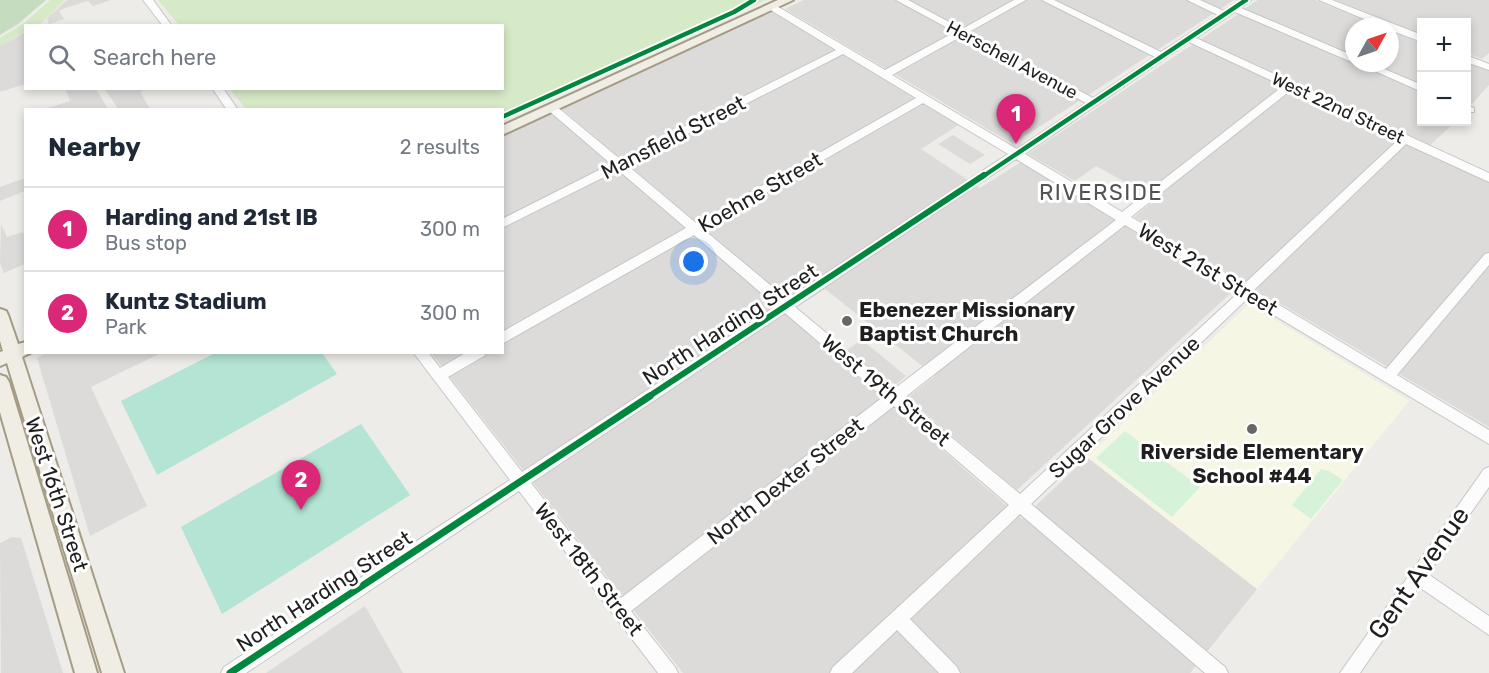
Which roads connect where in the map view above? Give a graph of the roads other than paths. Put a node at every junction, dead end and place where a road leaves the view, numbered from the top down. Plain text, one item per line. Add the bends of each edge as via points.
1 (148, 0) edge
2 (787, 0) edge
3 (901, 0) edge
4 (1021, 0) edge
5 (1047, 0) edge
6 (1192, 0) edge
7 (1246, 0) edge
8 (1324, 0) edge
9 (772, 7) junction
10 (1229, 11) junction
11 (166, 24) edge
12 (962, 33) junction
13 (1417, 37) edge
14 (1188, 38) junction
15 (844, 50) junction
16 (1161, 56) junction
17 (1345, 56) edge
18 (1471, 58) edge
19 (1487, 64) edge
20 (1383, 72) edge
21 (884, 75) junction
22 (1290, 86) junction
23 (1417, 87) edge
24 (219, 90) edge
25 (924, 98) junction
26 (1092, 102) junction
27 (232, 108) edge
28 (552, 108) junction
29 (504, 130) edge
30 (1405, 139) junction
31 (1016, 153) junction
32 (619, 164) junction
33 (1489, 178) edge
34 (1124, 219) junction
35 (504, 223) edge
36 (695, 229) junction
37 (1489, 257) edge
38 (1245, 291) junction
39 (787, 306) junction
40 (0, 315) edge
41 (504, 338) edge
42 (12, 354) edge
43 (422, 354) edge
44 (476, 354) edge
45 (438, 376) junction
46 (1387, 377) junction
47 (0, 382) edge
48 (894, 397) junction
49 (1489, 438) edge
50 (1489, 474) edge
51 (520, 481) junction
52 (1020, 504) junction
53 (1418, 577) junction
54 (620, 609) junction
55 (897, 618) junction
56 (1489, 626) edge
57 (86, 673) edge
58 (113, 673) edge
59 (230, 673) edge
60 (669, 673) edge
61 (839, 673) edge
62 (951, 673) edge
63 (1219, 673) edge
64 (1349, 673) edge

1 - 11 street
2 - 9 main road
3 - 12 street, Herschell Avenue
4 - 12 street
5 - 16 street
6 - 10 street
7 - 10 street, North Harding Street
8 - 13 street
9 - 15 street, West 21st Street
9 - 28 main road
10 - 14 street, North Harding Street
10 - 17 street
12 - 21 street
12 - 26 street, Herschell Avenue
14 - 16 street, North Harding Street
14 - 22 street, West 22nd Street
15 - 21 street, West 21st Street
15 - 32 street, Mansfield Street
16 - 26 street, North Harding Street
18 - 19 street
20 - 23 street
21 - 25 street, West 21st Street
22 - 30 street, West 22nd Street
22 - 34 street, North Dexter Street
24 - 27 street
25 - 31 street, West 21st Street
25 - 36 street, Koehne Street
26 - 31 street, North Harding Street
28 - 29 main road
28 - 32 street, West 19th Street
30 - 33 street, West 22nd Street
30 - 38 street, Sugar Grove Avenue
31 - 34 street, West 21st Street
31 - 39 street, North Harding Street
32 - 35 street, Mansfield Street
32 - 36 street, West 19th Street
34 - 38 street, West 21st Street
34 - 48 street, North Dexter Street
36 - 39 street, West 19th Street
36 - 41 street, Koehne Street
37 - 46 street
38 - 46 street, West 21st Street
38 - 52 street, Sugar Grove Avenue
39 - 48 street, West 19th Street
39 - 51 street, North Harding Street
40 - 42 main road, West 16th Street
42 - 58 main road, West 16th Street
43 - 45 street, West 18th Street
44 - 45 street
45 - 51 street, West 18th Street
46 - 49 street, West 21st Street
47 - 57 main road, West 16th Street
48 - 52 street, West 19th Street
48 - 54 street, North Dexter Street
50 - 53 street, Gent Avenue
51 - 54 street, West 18th Street
51 - 59 street, North Harding Street
52 - 55 street, Sugar Grove Avenue
52 - 63 street, West 19th Street
53 - 56 street
53 - 64 street, Gent Avenue
54 - 60 street, West 18th Street
55 - 61 street, Sugar Grove Avenue
55 - 62 street

